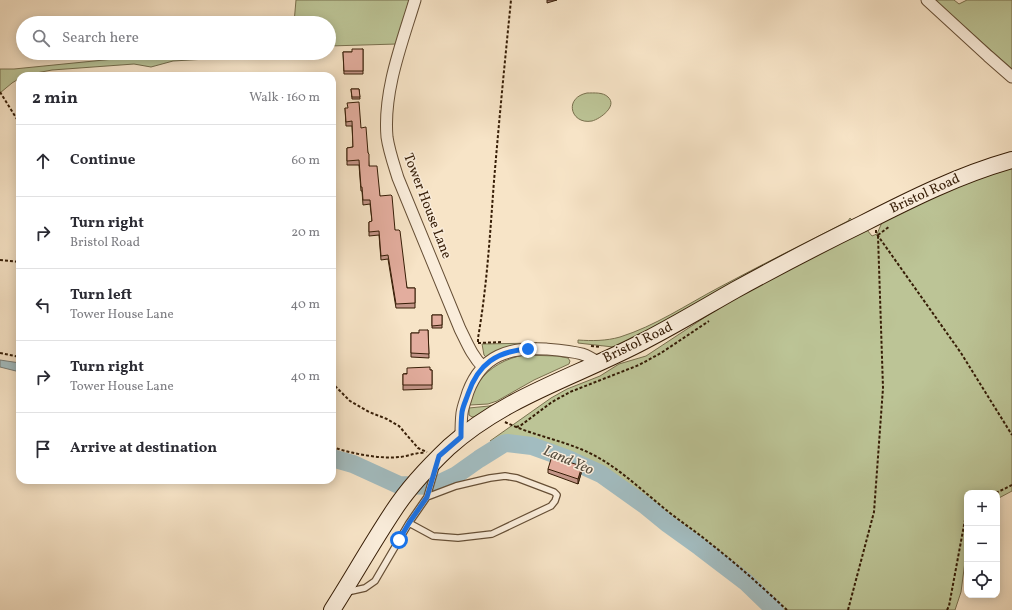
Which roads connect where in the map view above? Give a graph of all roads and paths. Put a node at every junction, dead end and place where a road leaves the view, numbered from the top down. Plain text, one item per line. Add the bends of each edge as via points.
1 (415, 0) edge
2 (511, 0) edge
3 (927, 0) edge
4 (1012, 77) edge
5 (0, 92) edge
6 (16, 118) edge
7 (1012, 160) edge
8 (876, 232) dead end
9 (878, 235) junction
10 (0, 260) edge
11 (16, 262) edge
12 (478, 338) dead end
13 (0, 352) edge
14 (16, 356) edge
15 (599, 362) junction
16 (483, 367) junction
17 (336, 387) edge
18 (512, 426) dead end
19 (1012, 436) edge
20 (461, 437) junction
21 (336, 448) edge
22 (436, 460) junction
23 (1012, 485) edge
24 (1000, 491) edge
25 (427, 497) junction
26 (964, 520) edge
27 (409, 523) junction
28 (343, 593) junction
29 (332, 610) edge
30 (786, 610) edge
31 (848, 610) edge
32 (947, 610) edge

1 - 16 street, Tower House Lane via 387,107 389,147 398,178 460,329 476,360
2 - 12 path via 489,250
3 - 4 street
5 - 6 path
7 - 15 main road, Bristol Road via 968,174 894,207 778,267 642,343
8 - 9 path
9 - 19 path via 961,353
9 - 31 path via 883,388 874,512
10 - 11 path
13 - 14 path
15 - 16 street via 578,353 520,349 503,354
15 - 20 main road, Bristol Road via 510,404
16 - 20 street via 474,378 464,404
17 - 22 path via 350,401 399,426 418,448
18 - 30 path via 599,458 711,544
20 - 22 main road, Bristol Road
21 - 22 path via 380,457 402,457 422,453
22 - 25 lane
22 - 28 main road, Bristol Road via 391,515
23 - 24 path
25 - 27 lane
25 - 27 lane via 456,486 505,476 548,489 557,495 551,506 492,534 458,538 433,536
26 - 32 path
27 - 28 lane via 375,581 365,588
28 - 29 main road, Bristol Road

